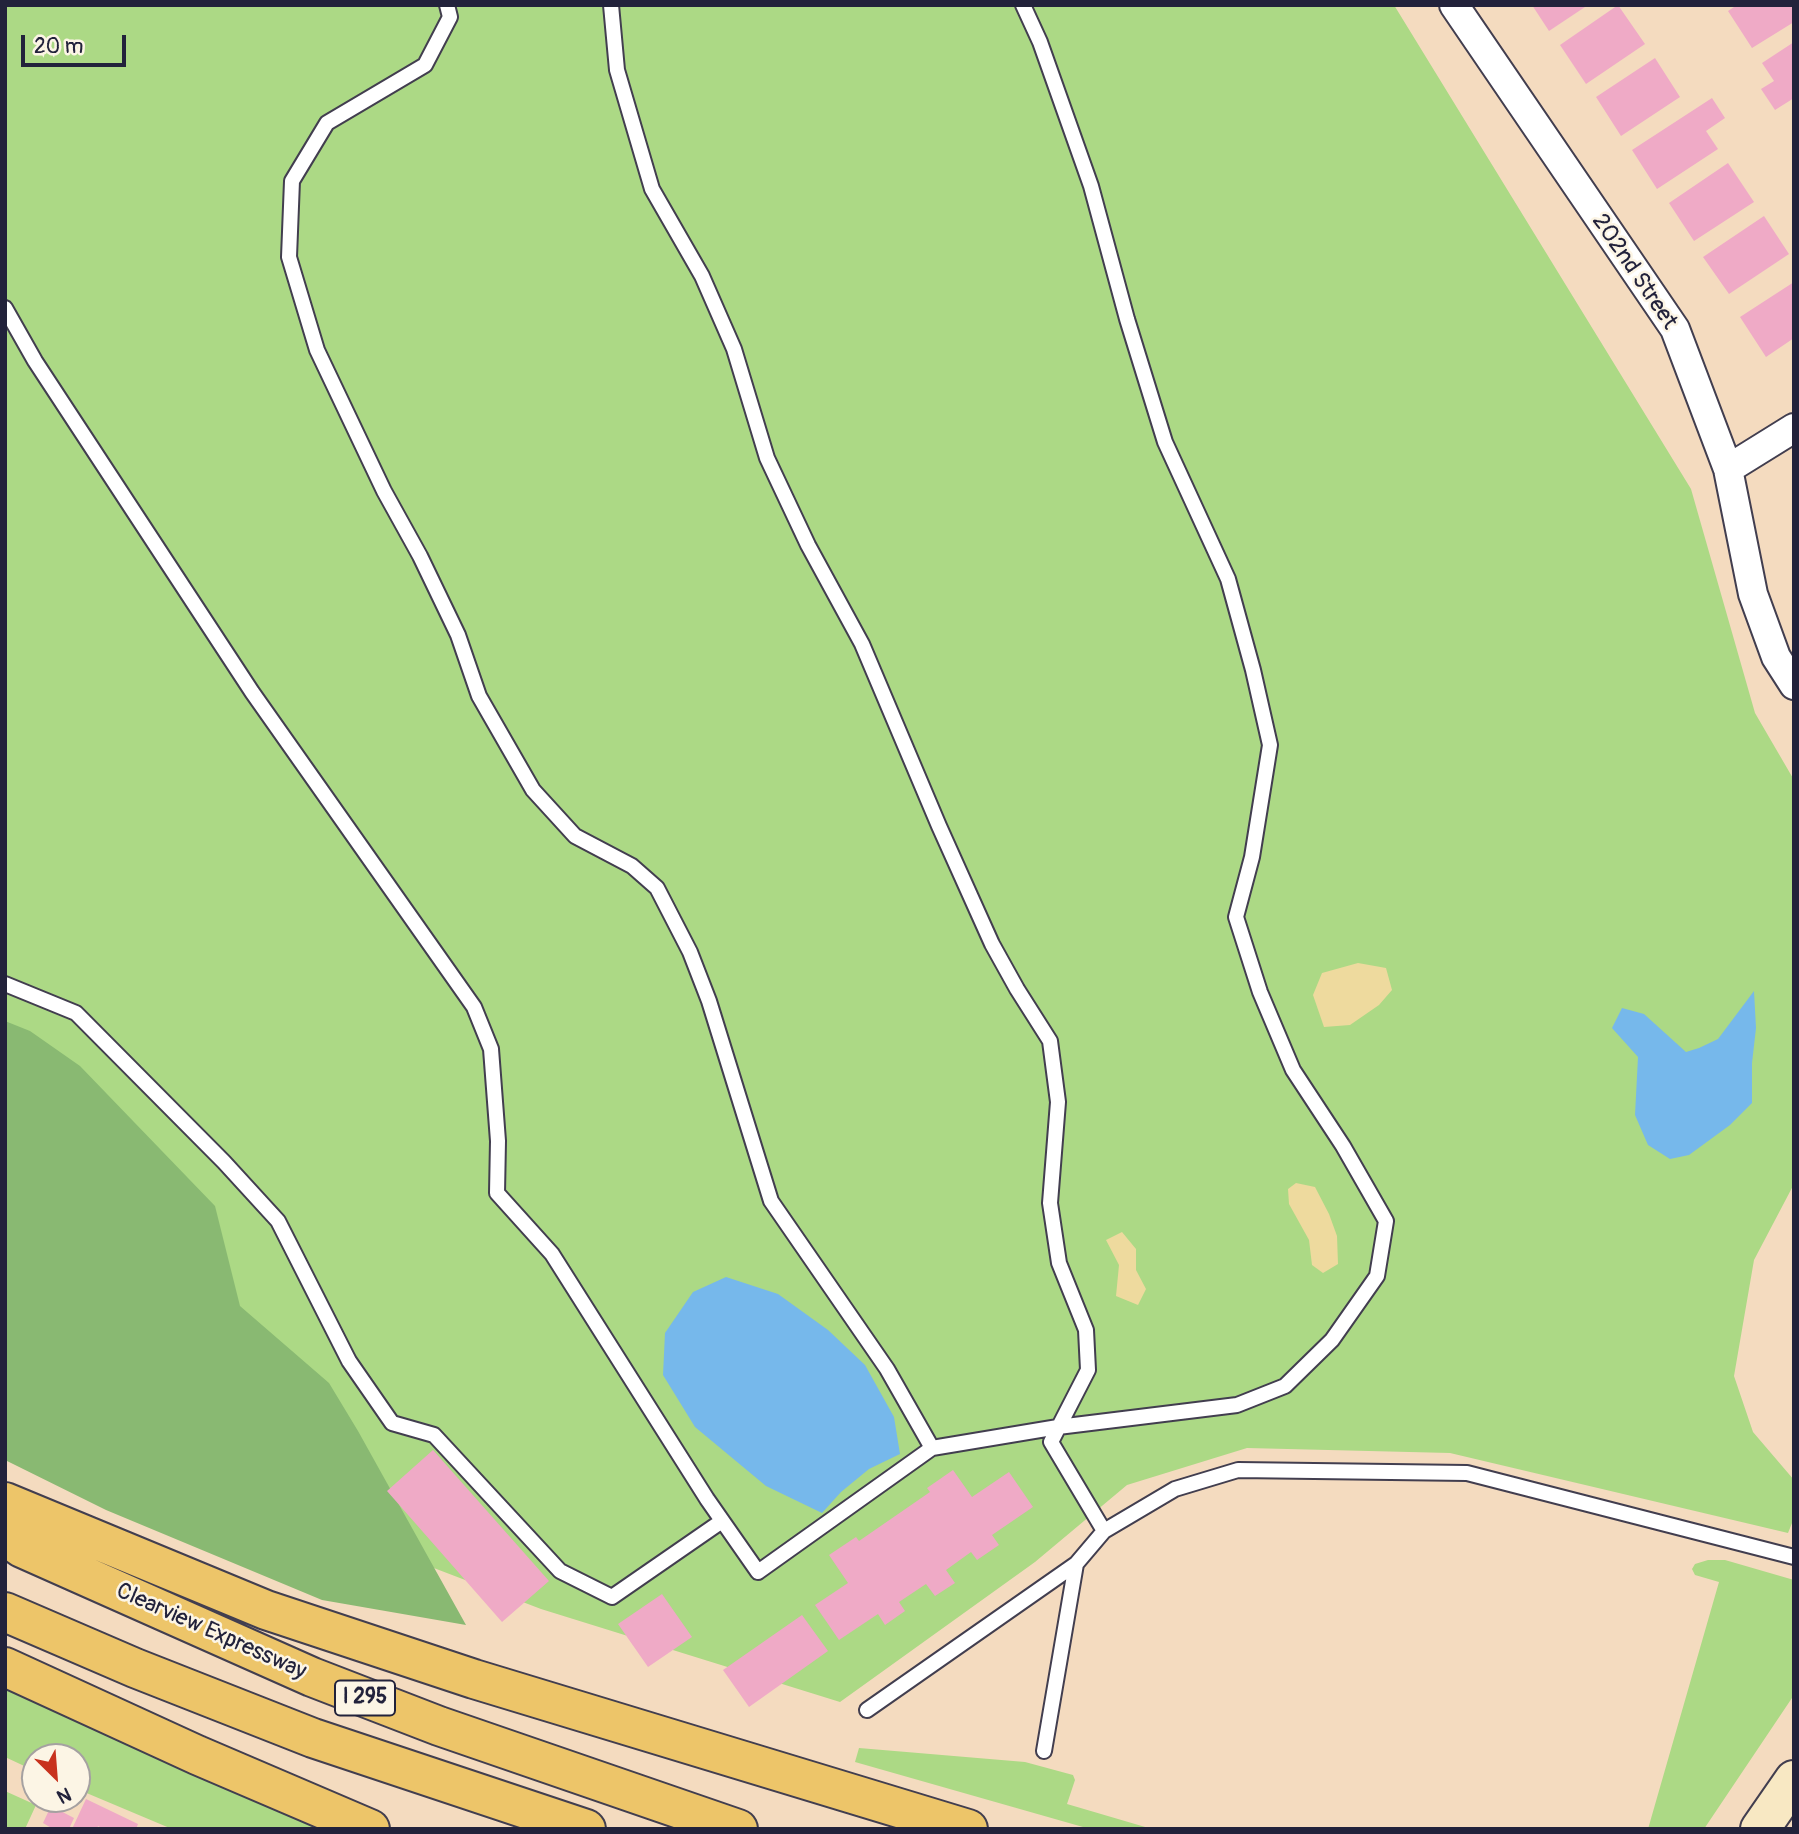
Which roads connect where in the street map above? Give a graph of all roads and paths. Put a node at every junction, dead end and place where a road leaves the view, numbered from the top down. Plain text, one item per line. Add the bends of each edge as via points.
1 (447, 5) edge
2 (611, 5) edge
3 (1023, 5) edge
4 (1454, 5) edge
5 (5, 308) edge
6 (1794, 428) edge
7 (1728, 469) junction
8 (1794, 685) edge
9 (5, 984) edge
10 (1058, 1427) junction
11 (932, 1448) junction
12 (5, 1502) edge
13 (722, 1521) junction
14 (1104, 1531) junction
15 (5, 1536) edge
16 (1794, 1557) edge
17 (1076, 1564) junction
18 (5, 1612) edge
19 (5, 1667) edge
20 (867, 1710) dead end
21 (1044, 1751) dead end
22 (1794, 1780) edge
23 (370, 1829) edge
24 (586, 1829) edge
25 (738, 1829) edge
26 (968, 1829) edge
27 (1760, 1829) edge

1 - 11 lane via 450,17 425,65 327,123 292,181 289,257 317,350 458,635 479,696 533,790 575,836 632,866 656,888 690,952 709,1001 772,1201 887,1369
2 - 10 lane via 617,70 652,189 702,276 734,349 767,458 862,644 992,944 1050,1041 1058,1102 1050,1203 1059,1263 1086,1330 1088,1370
3 - 10 lane via 1091,186 1165,442 1228,579 1253,670 1270,745 1252,857 1236,917 1260,992 1293,1070 1387,1221 1377,1276 1332,1340 1285,1386 1237,1405
4 - 7 street, 202nd Street via 1675,329
5 - 13 lane via 252,692 474,1007 491,1049 497,1194 552,1254
6 - 7 street
7 - 8 street, 202nd Street via 1753,594 1776,657
9 - 13 lane via 76,1013 224,1162 278,1221 349,1361 392,1423 434,1435 560,1571 612,1597
10 - 11 lane
10 - 14 lane via 1051,1442
11 - 13 lane via 758,1572
12 - 26 highway via 266,1610 474,1679
14 - 16 lane via 1175,1489 1238,1470 1467,1473
14 - 17 lane
15 - 25 highway, Clearview Expressway / I 295 via 22,1548 312,1677
17 - 20 lane
17 - 21 lane
18 - 24 highway, I 295 via 313,1738
19 - 23 highway
22 - 27 street

